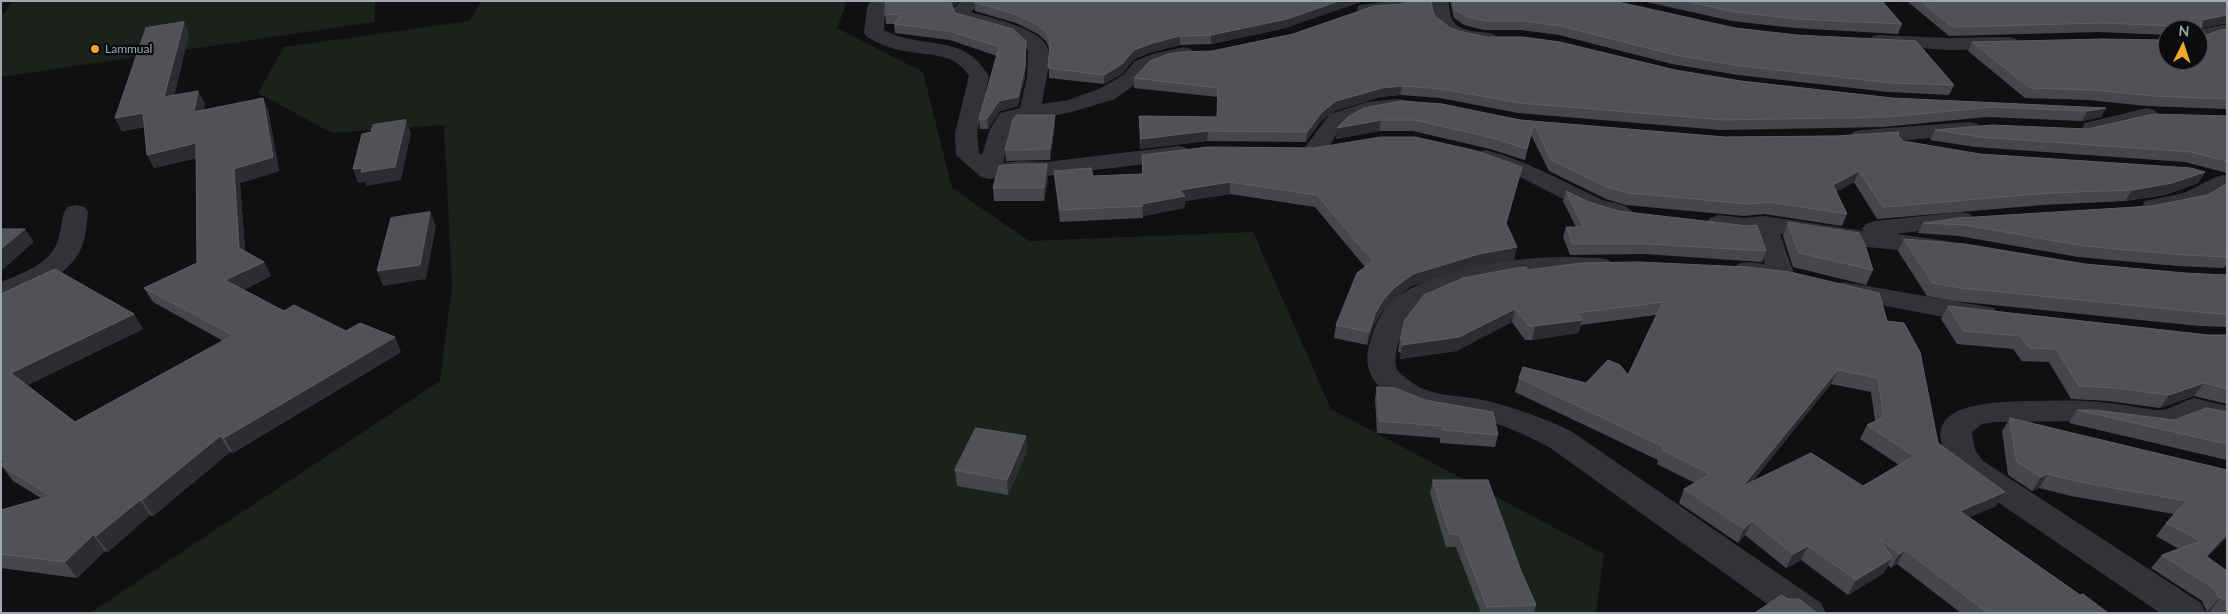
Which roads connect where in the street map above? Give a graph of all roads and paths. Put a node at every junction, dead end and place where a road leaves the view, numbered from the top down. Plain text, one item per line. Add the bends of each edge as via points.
1 (879, 1) edge
2 (974, 1) edge
3 (1410, 1) edge
4 (1439, 1) edge
5 (1352, 14) edge
6 (2227, 30) edge
7 (2208, 33) edge
8 (1502, 38) edge
9 (1862, 40) edge
10 (2024, 42) edge
11 (2208, 45) edge
12 (2227, 47) edge
13 (1203, 52) edge
14 (1415, 104) edge
15 (2094, 108) edge
16 (1030, 112) junction
17 (1987, 126) edge
18 (2073, 130) edge
19 (1345, 147) edge
20 (1198, 151) edge
21 (1466, 152) edge
22 (1956, 152) edge
23 (989, 172) junction
24 (2193, 173) edge
25 (2226, 182) edge
26 (2128, 209) edge
27 (76, 212) dead end
28 (1642, 216) edge
29 (1982, 218) edge
30 (1696, 221) edge
31 (1764, 224) junction
32 (1839, 235) junction
33 (1959, 246) edge
34 (1623, 266) edge
35 (1722, 268) edge
36 (1781, 274) junction
37 (1, 292) edge
38 (2012, 318) edge
39 (1980, 414) junction
40 (2227, 416) edge
41 (2077, 438) edge
42 (1808, 613) edge
43 (2188, 613) edge

1 - 23 street via 874,33 903,45 962,57 976,70 979,76 966,133 968,155
2 - 16 street via 961,10 963,16 1022,33 1038,49 1037,77
3 - 5 street via 1394,7 1370,7
4 - 8 street via 1443,21 1456,31 1484,38
6 - 7 street
9 - 10 street via 1949,44
11 - 12 street
13 - 16 street via 1160,58 1142,66 1130,79 1107,94 1072,106
14 - 19 street via 1385,104 1348,114 1338,119 1304,151
15 - 18 street via 2157,115
16 - 23 street via 1008,118 1001,129
17 - 22 street via 1850,138
20 - 23 street via 1046,169
21 - 28 street via 1520,168 1602,208
24 - 25 street
25 - 26 street via 2191,199
27 - 37 street via 69,248 61,261 38,276
29 - 32 street
30 - 31 street via 1744,226
31 - 32 street
31 - 36 street
32 - 33 street
34 - 42 street via 1555,265 1503,270 1431,290 1404,305 1392,319 1379,360 1391,382 1432,404 1473,407 1496,413 1560,439
35 - 36 street
36 - 38 street via 1954,311
39 - 40 street via 2087,412 2165,421 2194,408
39 - 41 street
39 - 43 street via 1956,428 1960,455 1972,469

